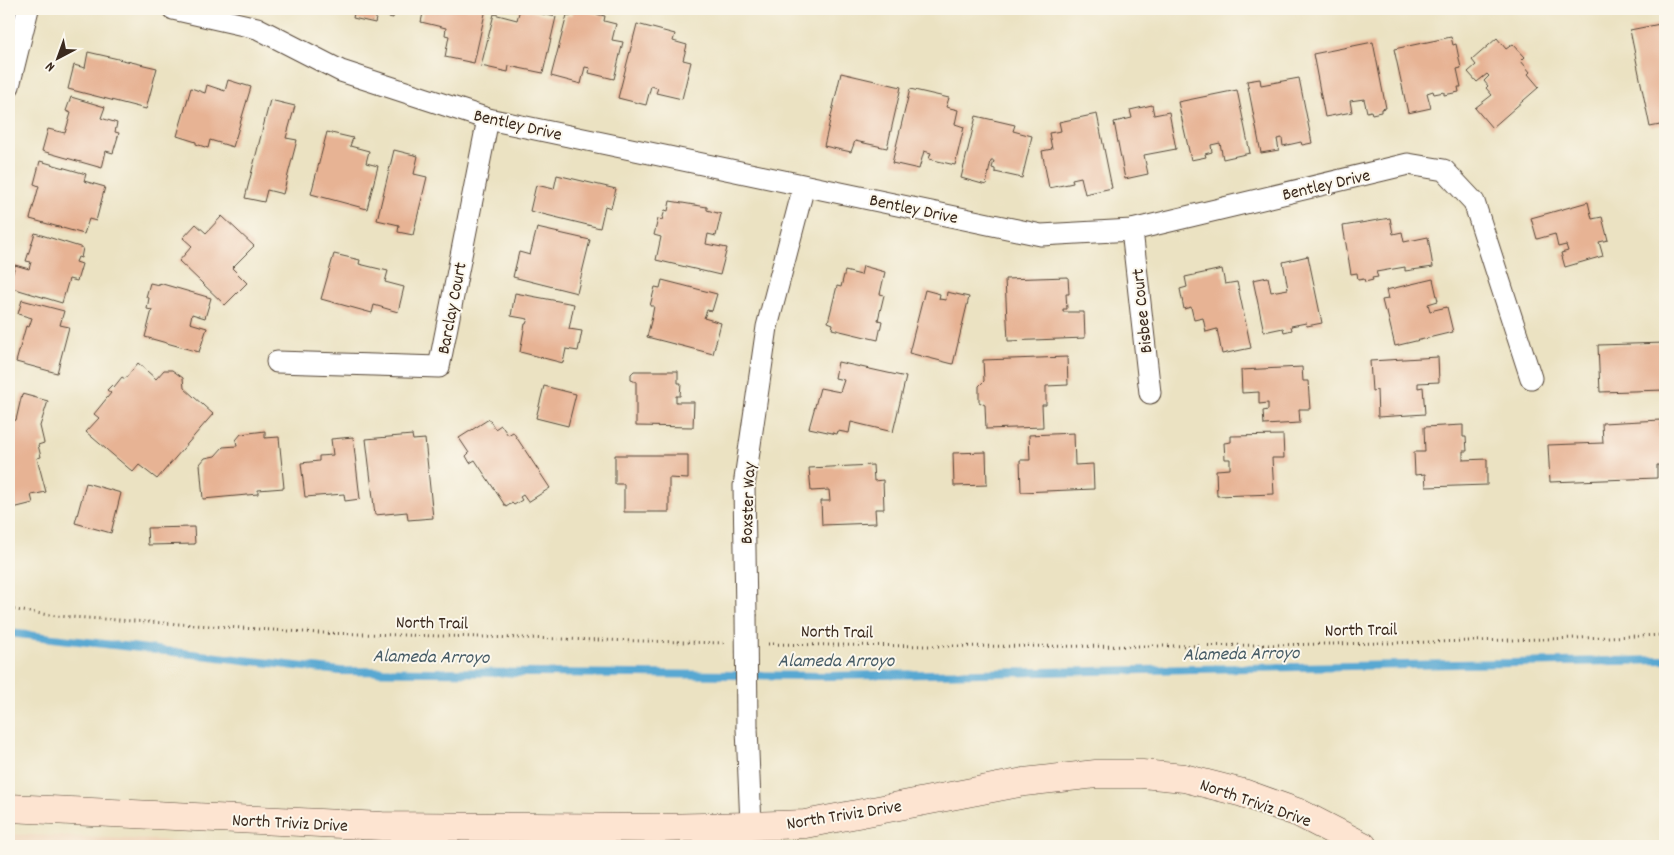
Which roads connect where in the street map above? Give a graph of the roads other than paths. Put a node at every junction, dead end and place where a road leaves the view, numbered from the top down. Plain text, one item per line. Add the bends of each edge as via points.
1 (28, 9) edge
2 (174, 9) edge
3 (9, 86) edge
4 (488, 119) junction
5 (804, 186) junction
6 (1132, 230) junction
7 (277, 362) dead end
8 (1531, 378) dead end
9 (1150, 393) dead end
10 (9, 808) edge
11 (751, 826) junction
12 (1362, 846) edge

1 - 3 street
2 - 4 street, Bentley Drive via 257,28 341,72
4 - 5 street, Bentley Drive
4 - 7 street, Barclay Court via 439,367
5 - 6 street, Bentley Drive via 1041,234
5 - 11 street, Boxster Way, bridge via 767,327 744,486
6 - 8 street, Bentley Drive via 1408,164 1444,170 1474,202
6 - 9 street, Bisbee Court
10 - 11 street, North Triviz Drive via 382,826
11 - 12 street, North Triviz Drive via 805,824 1024,782 1096,774 1142,774 1184,778 1243,793 1299,813

